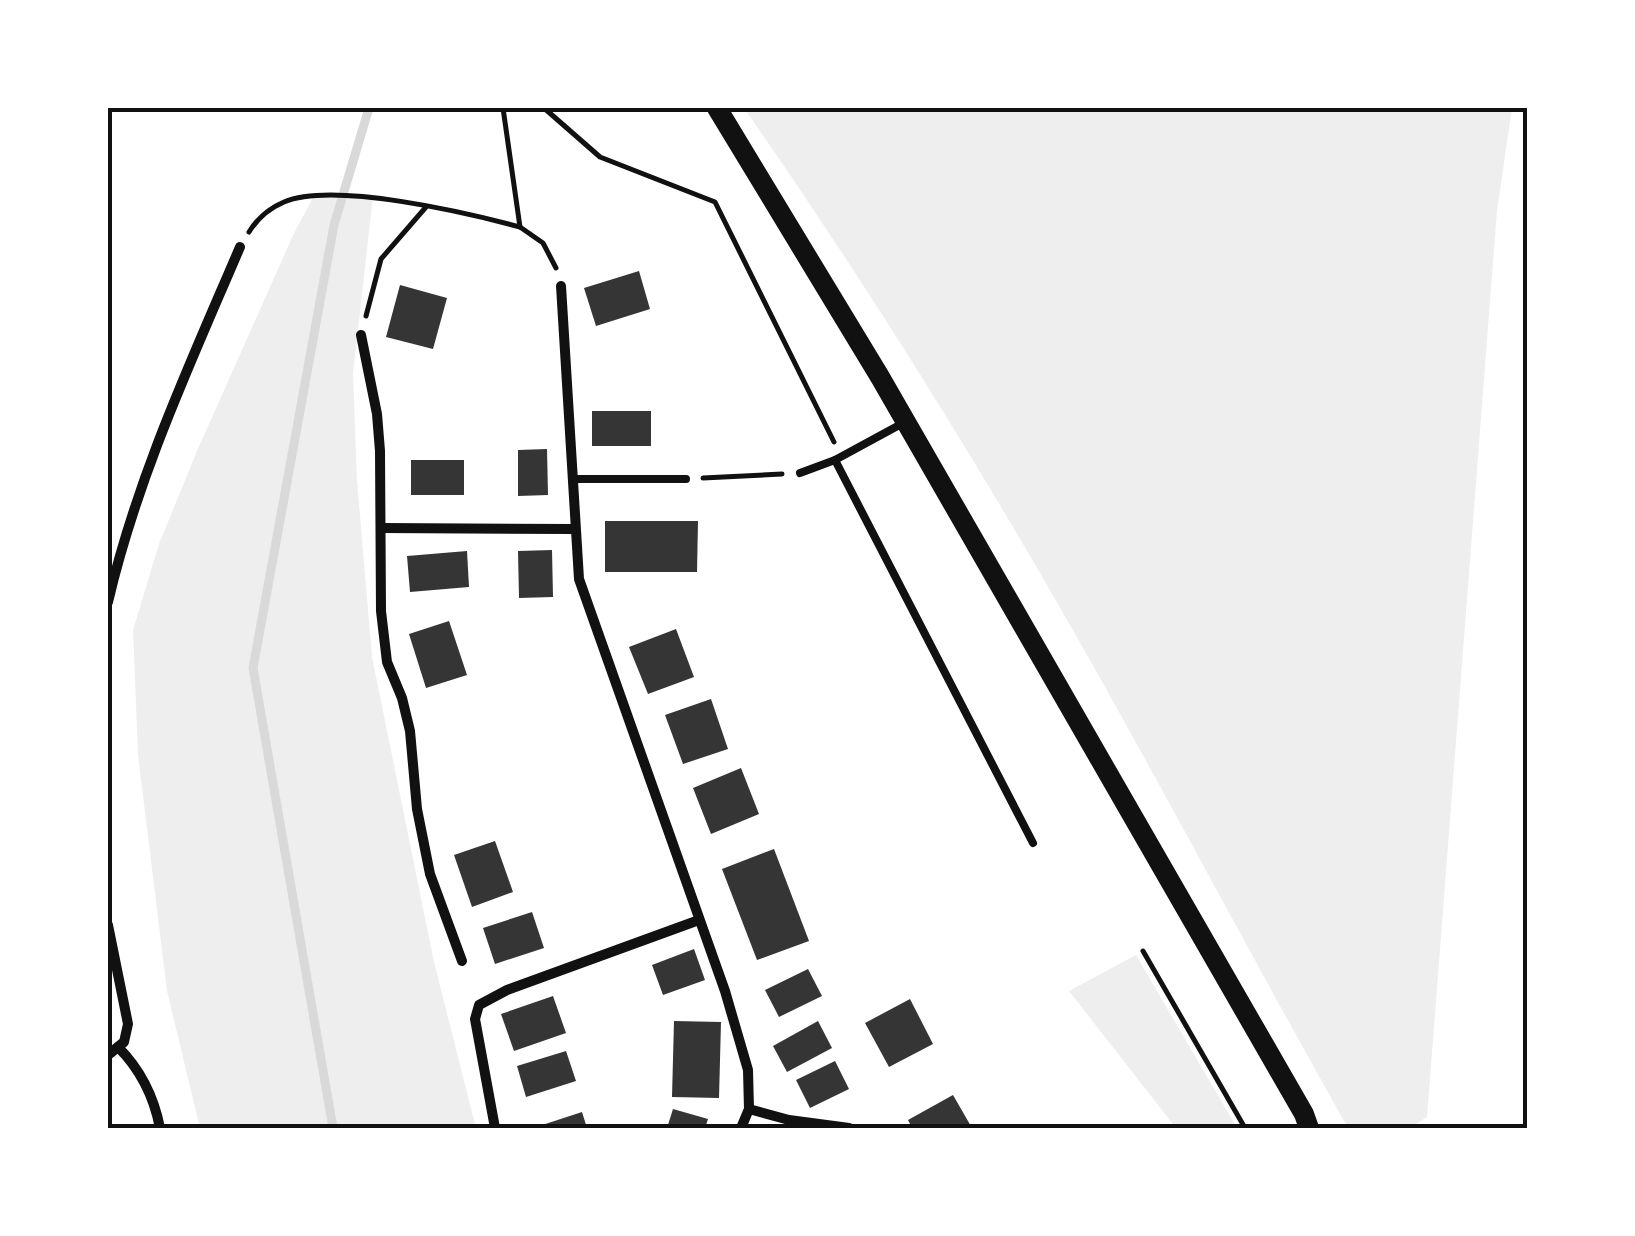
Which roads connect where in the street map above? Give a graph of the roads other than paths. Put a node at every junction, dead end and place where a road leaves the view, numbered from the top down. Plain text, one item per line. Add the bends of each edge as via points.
1 (717, 108) edge
2 (240, 247) road end
3 (561, 286) road end
4 (361, 335) road end
5 (905, 422) junction
6 (835, 460) junction
7 (800, 474) road end
8 (572, 479) junction
9 (686, 479) road end
10 (381, 528) junction
11 (573, 529) junction
12 (108, 602) edge
13 (1033, 844) dead end
14 (699, 920) junction
15 (108, 925) edge
16 (462, 961) dead end
17 (118, 1047) junction
18 (108, 1055) edge
19 (749, 1108) junction
20 (1311, 1124) edge
21 (160, 1128) edge
22 (496, 1128) edge
23 (741, 1128) edge
24 (849, 1128) edge

1 - 5 main road
2 - 12 street via 148,461
3 - 8 street
4 - 10 street via 376,414
5 - 6 lane
5 - 20 main road
6 - 7 lane
6 - 13 lane
8 - 9 lane
8 - 11 street
10 - 11 street
10 - 16 street via 387,662 410,730 430,874
11 - 14 street via 578,579
14 - 19 street via 748,1070
14 - 22 street via 478,1005
15 - 17 street via 128,1024
17 - 18 street
17 - 21 street via 138,1066
19 - 23 street
19 - 24 street

